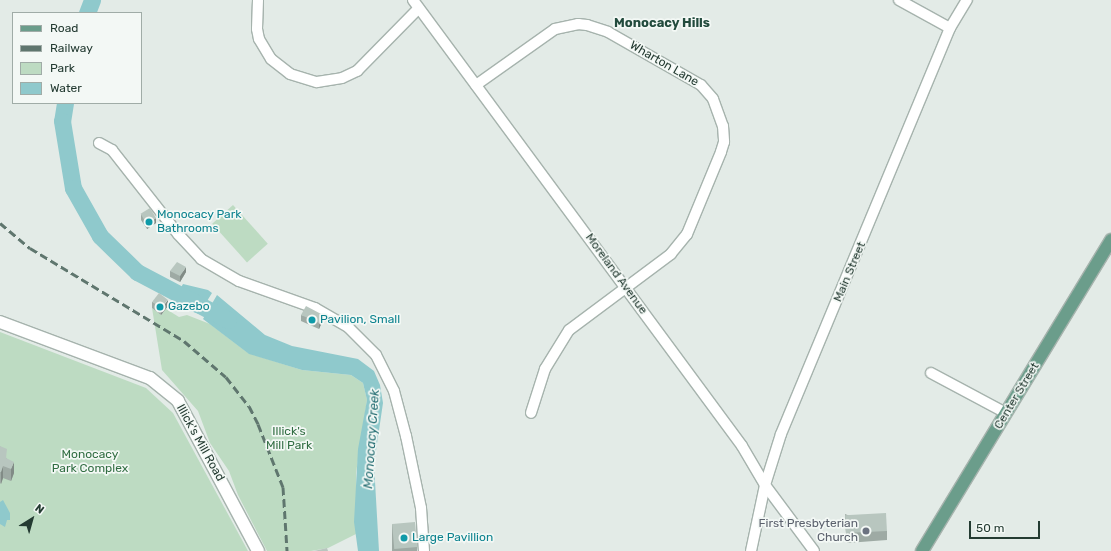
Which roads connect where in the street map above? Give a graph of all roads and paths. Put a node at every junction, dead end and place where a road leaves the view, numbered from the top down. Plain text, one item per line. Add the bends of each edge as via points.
1 (258, 0) edge
2 (899, 0) edge
3 (967, 0) edge
4 (416, 4) edge
5 (950, 28) junction
6 (476, 85) junction
7 (99, 143) dead end
8 (1111, 240) edge
9 (625, 286) junction
10 (0, 322) edge
11 (931, 373) dead end
12 (531, 413) dead end
13 (1006, 413) junction
14 (765, 485) junction
15 (258, 551) edge
16 (424, 551) edge
17 (751, 551) edge
18 (814, 551) edge
19 (922, 551) edge

1 - 4 street via 259,39 271,59 290,74 317,82 342,78 358,71
2 - 5 street
3 - 5 street, Main Street
4 - 6 street, Moreland Avenue
5 - 14 street, Main Street via 781,434
6 - 9 street, Moreland Avenue
6 - 9 street, Wharton Lane via 544,35 555,29 578,24 608,32 701,85 713,99 723,126 724,142 692,224 671,254
7 - 16 street via 112,150 178,234 201,259 239,281 282,294 321,311 350,328 376,355 394,391 404,428 420,508
8 - 13 main road, Center Street
9 - 12 street, Wharton Lane via 591,312 560,342 545,369
9 - 14 street, Moreland Avenue via 742,446
10 - 15 street, Illick's Mill Road via 150,378 178,401
11 - 13 street
13 - 19 main road, Center Street
14 - 17 street, Main Street
14 - 18 street, Moreland Avenue

